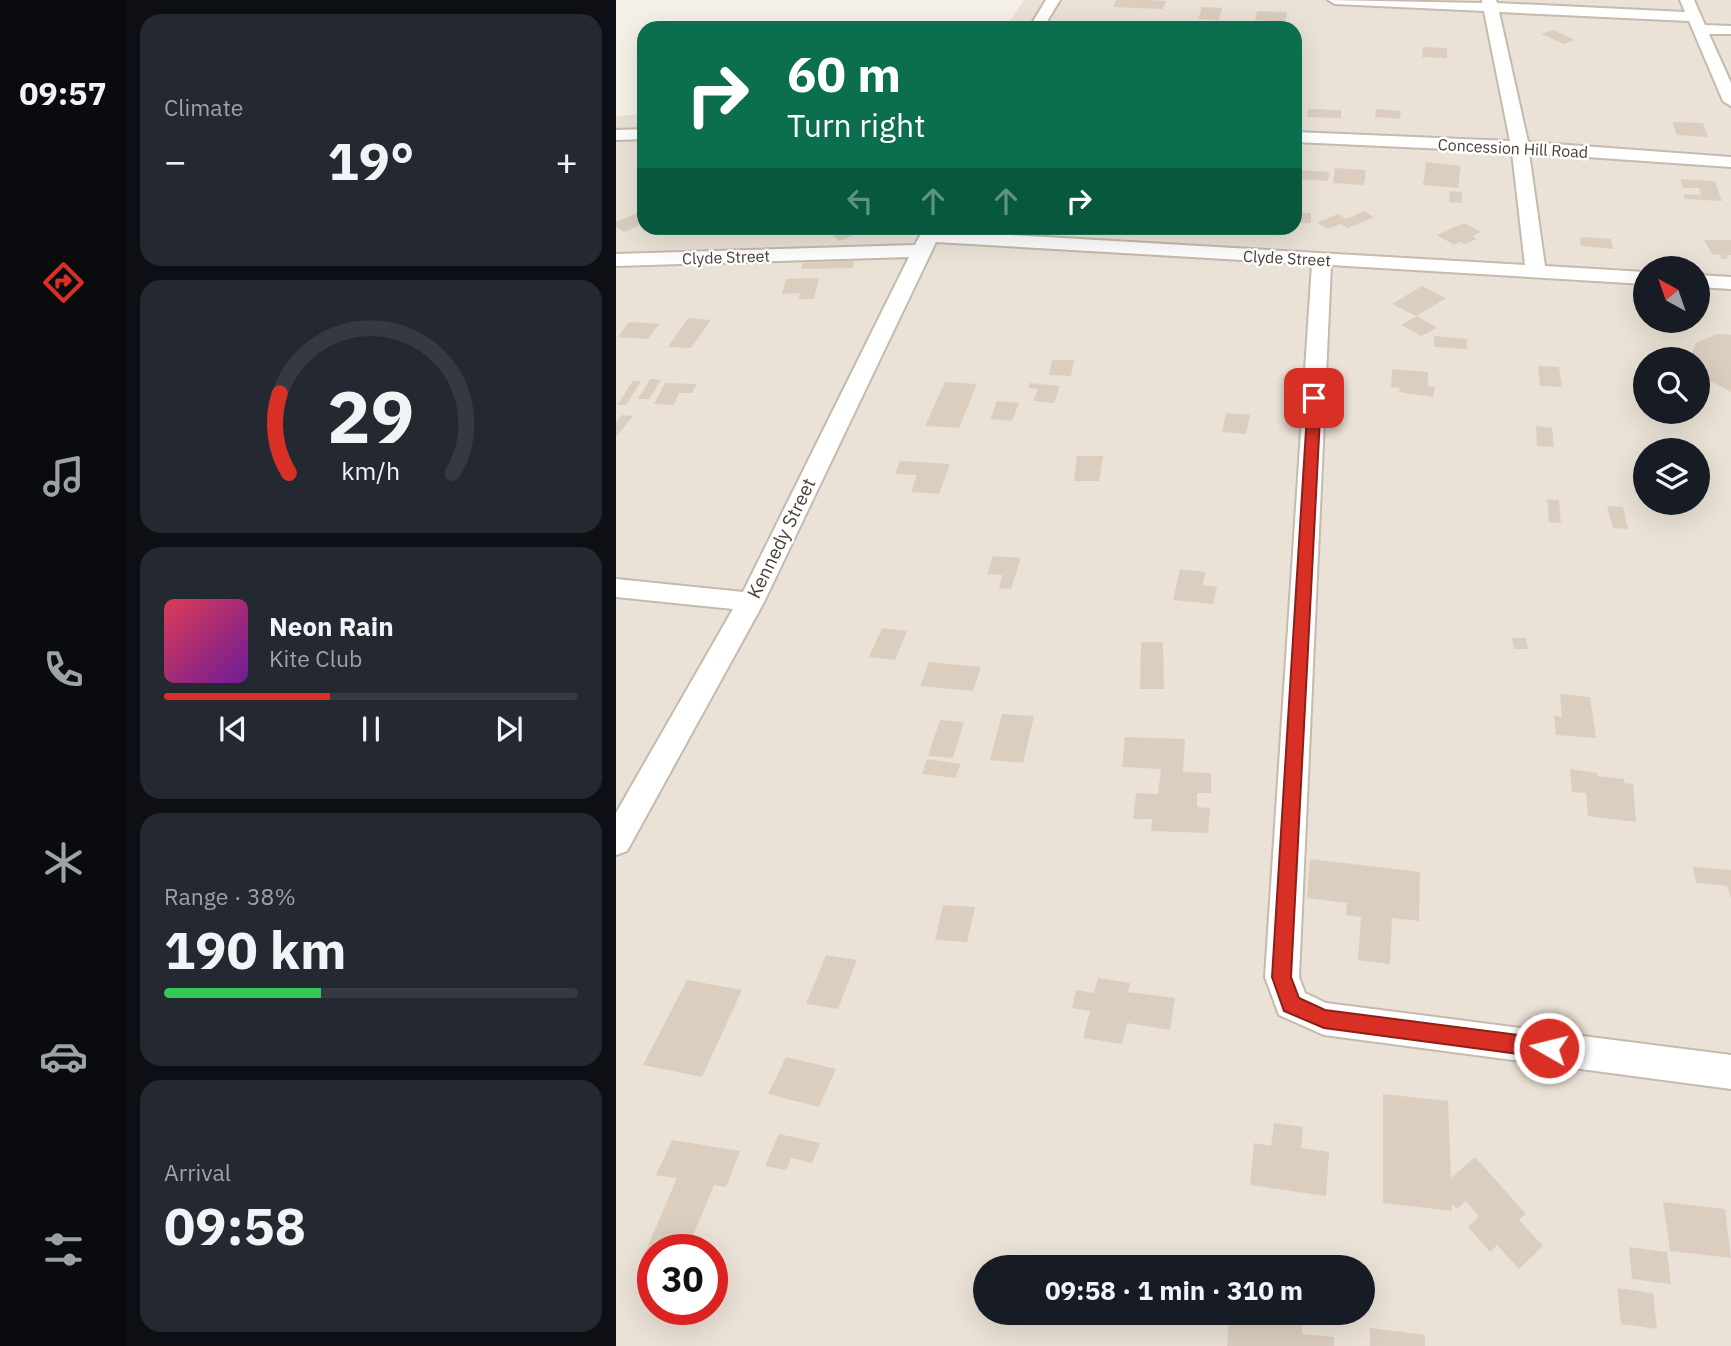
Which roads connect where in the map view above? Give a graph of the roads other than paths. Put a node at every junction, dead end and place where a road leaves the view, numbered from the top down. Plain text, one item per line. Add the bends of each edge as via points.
1 (1053, 0) edge
2 (1335, 0) edge
3 (1687, 0) edge
4 (1490, 3) edge
5 (1041, 21) edge
6 (1697, 23) junction
7 (1731, 30) edge
8 (1731, 101) edge
9 (637, 134) edge
10 (616, 135) edge
11 (1302, 136) edge
12 (1520, 147) junction
13 (1731, 162) edge
14 (927, 238) edge
15 (616, 260) edge
16 (1322, 260) junction
17 (1535, 272) junction
18 (1633, 277) edge
19 (1710, 282) edge
20 (1731, 283) edge
21 (616, 588) edge
22 (751, 602) junction
23 (616, 842) edge
24 (1731, 1072) edge

1 - 5 street
2 - 4 street
3 - 6 street
4 - 6 street
4 - 12 street
6 - 7 street
6 - 8 street
9 - 10 street
11 - 12 street, Concession Hill Road
12 - 13 street, Concession Hill Road
12 - 17 street
14 - 15 street, Clyde Street
14 - 16 street, Clyde Street
14 - 22 street, Kennedy Street
16 - 17 street, Clyde Street
16 - 24 street via 1282,977 1291,1004 1324,1019
17 - 18 street, Clyde Street
19 - 20 street
21 - 22 street
22 - 23 street, Kennedy Street

